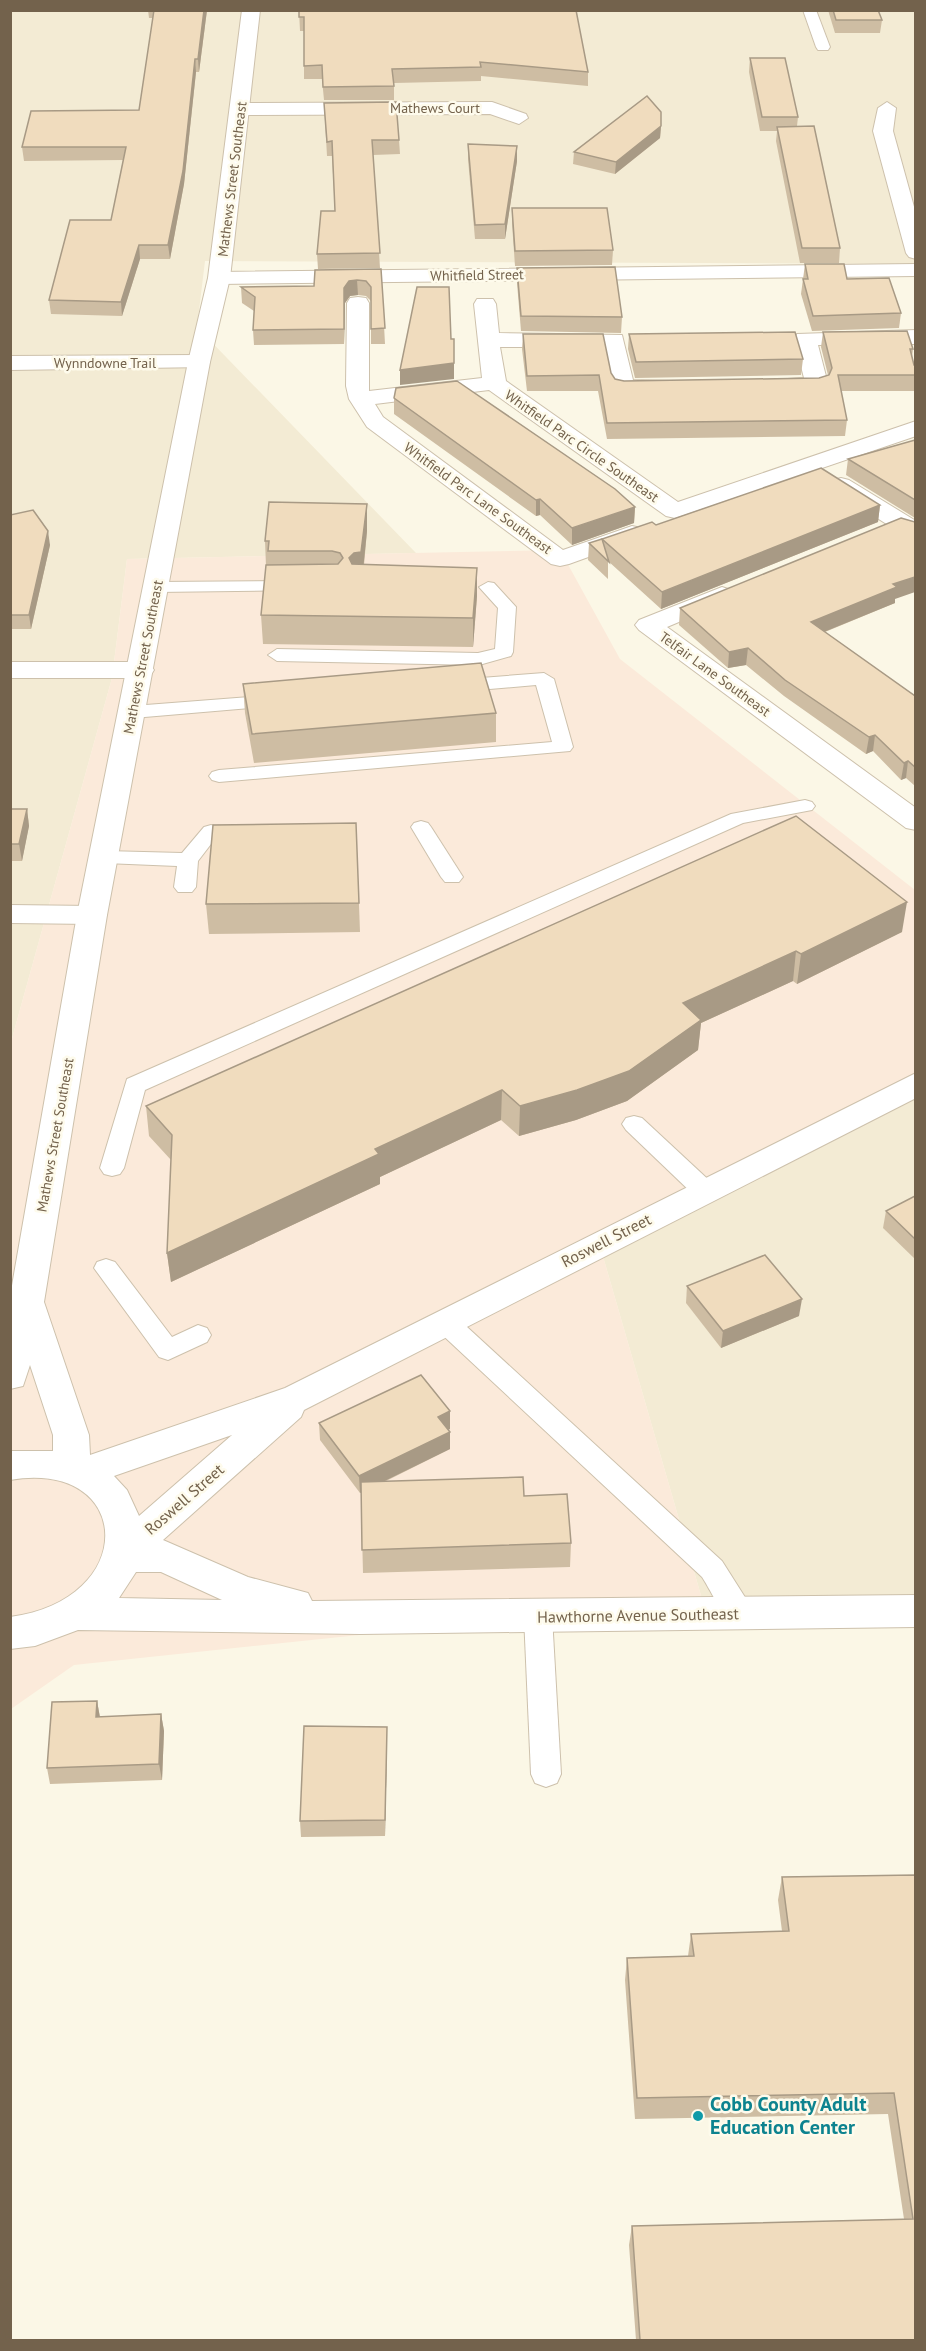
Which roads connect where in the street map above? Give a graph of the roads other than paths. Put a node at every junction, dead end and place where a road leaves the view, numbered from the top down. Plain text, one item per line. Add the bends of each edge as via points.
1 (251, 10) edge
2 (809, 10) edge
3 (823, 47) dead end
4 (887, 108) dead end
5 (241, 109) junction
6 (519, 118) dead end
7 (915, 268) edge
8 (219, 278) junction
9 (358, 303) dead end
10 (485, 304) dead end
11 (915, 337) edge
12 (489, 340) junction
13 (199, 362) junction
14 (10, 363) edge
15 (495, 383) junction
16 (760, 385) edge
17 (680, 386) edge
18 (360, 399) junction
19 (915, 428) edge
20 (810, 465) junction
21 (675, 511) junction
22 (910, 526) edge
23 (868, 536) edge
24 (747, 585) edge
25 (157, 586) junction
26 (309, 586) edge
27 (488, 587) dead end
28 (277, 656) dead end
29 (10, 670) edge
30 (141, 670) junction
31 (436, 688) edge
32 (294, 699) edge
33 (133, 712) junction
34 (219, 776) dead end
35 (805, 806) dead end
36 (915, 822) edge
37 (422, 827) dead end
38 (211, 831) edge
39 (105, 857) junction
40 (188, 860) junction
41 (452, 877) dead end
42 (185, 887) dead end
43 (10, 914) edge
44 (92, 915) junction
45 (915, 1084) edge
46 (634, 1124) dead end
47 (112, 1168) dead end
48 (704, 1190) junction
49 (106, 1268) dead end
50 (19, 1302) edge
51 (445, 1322) junction
52 (198, 1335) dead end
53 (10, 1376) edge
54 (298, 1398) junction
55 (10, 1466) edge
56 (75, 1471) junction
57 (124, 1554) junction
58 (915, 1611) edge
59 (741, 1613) junction
60 (76, 1614) junction
61 (538, 1616) junction
62 (360, 1618) junction
63 (14, 1638) edge
64 (546, 1774) dead end

1 - 5 street, Mathews Street Southeast
2 - 3 lane
4 - 7 street via 883,131
5 - 6 street, Mathews Court via 492,108
5 - 8 street, Mathews Street Southeast
7 - 8 street, Whitfield Street
8 - 13 street, Mathews Street Southeast
9 - 18 street, Whitfield Parc Lane Southeast via 355,370
10 - 12 street, Whitfield Parc Circle Southeast
11 - 16 street via 805,339 817,384
12 - 15 street, Whitfield Parc Circle Southeast
12 - 17 street via 614,340 622,387
13 - 14 street, Wynndowne Trail
13 - 25 street, Mathews Street Southeast
15 - 18 street
15 - 21 street, Whitfield Parc Circle Southeast
18 - 21 street, Whitfield Parc Lane Southeast via 387,432 560,558 663,523
19 - 20 street, Whitfield Parc Circle Southeast
20 - 21 street, Whitfield Parc Circle Southeast
20 - 22 street
22 - 23 street
24 - 36 street, Telfair Lane Southeast via 648,625
25 - 26 lane via 214,595
25 - 30 street, Mathews Street Southeast
27 - 28 lane via 507,608 504,652 479,659
29 - 30 street
30 - 33 street, Mathews Street Southeast
31 - 34 lane via 544,679 563,747
32 - 33 lane via 211,713
33 - 39 street, Mathews Street Southeast
35 - 47 lane via 738,818 135,1085
37 - 41 lane
38 - 40 lane
39 - 40 lane
39 - 44 street, Mathews Street Southeast
40 - 42 lane
43 - 44 street
44 - 50 street, Mathews Street Southeast
45 - 48 street, Roswell Street
46 - 48 lane
48 - 51 street, Roswell Street
49 - 52 lane via 168,1350
50 - 53 street, Mathews Street Southeast
50 - 56 street, Mathews Street Southeast via 71,1435
51 - 54 street, Roswell Street
51 - 59 lane via 712,1569
54 - 56 street, Roswell Street
54 - 57 street, Roswell Street
55 - 56 street via 46,1464
56 - 57 street via 93,1479 110,1494 121,1512 126,1534
57 - 60 street via 114,1578
57 - 62 street, Hawthorne Avenue Southeast via 165,1556 241,1592
58 - 59 street, Hawthorne Avenue Southeast
59 - 61 street, Hawthorne Avenue Southeast
60 - 62 street, Hawthorne Avenue Southeast
60 - 63 street
61 - 62 street, Hawthorne Avenue Southeast
61 - 64 lane

